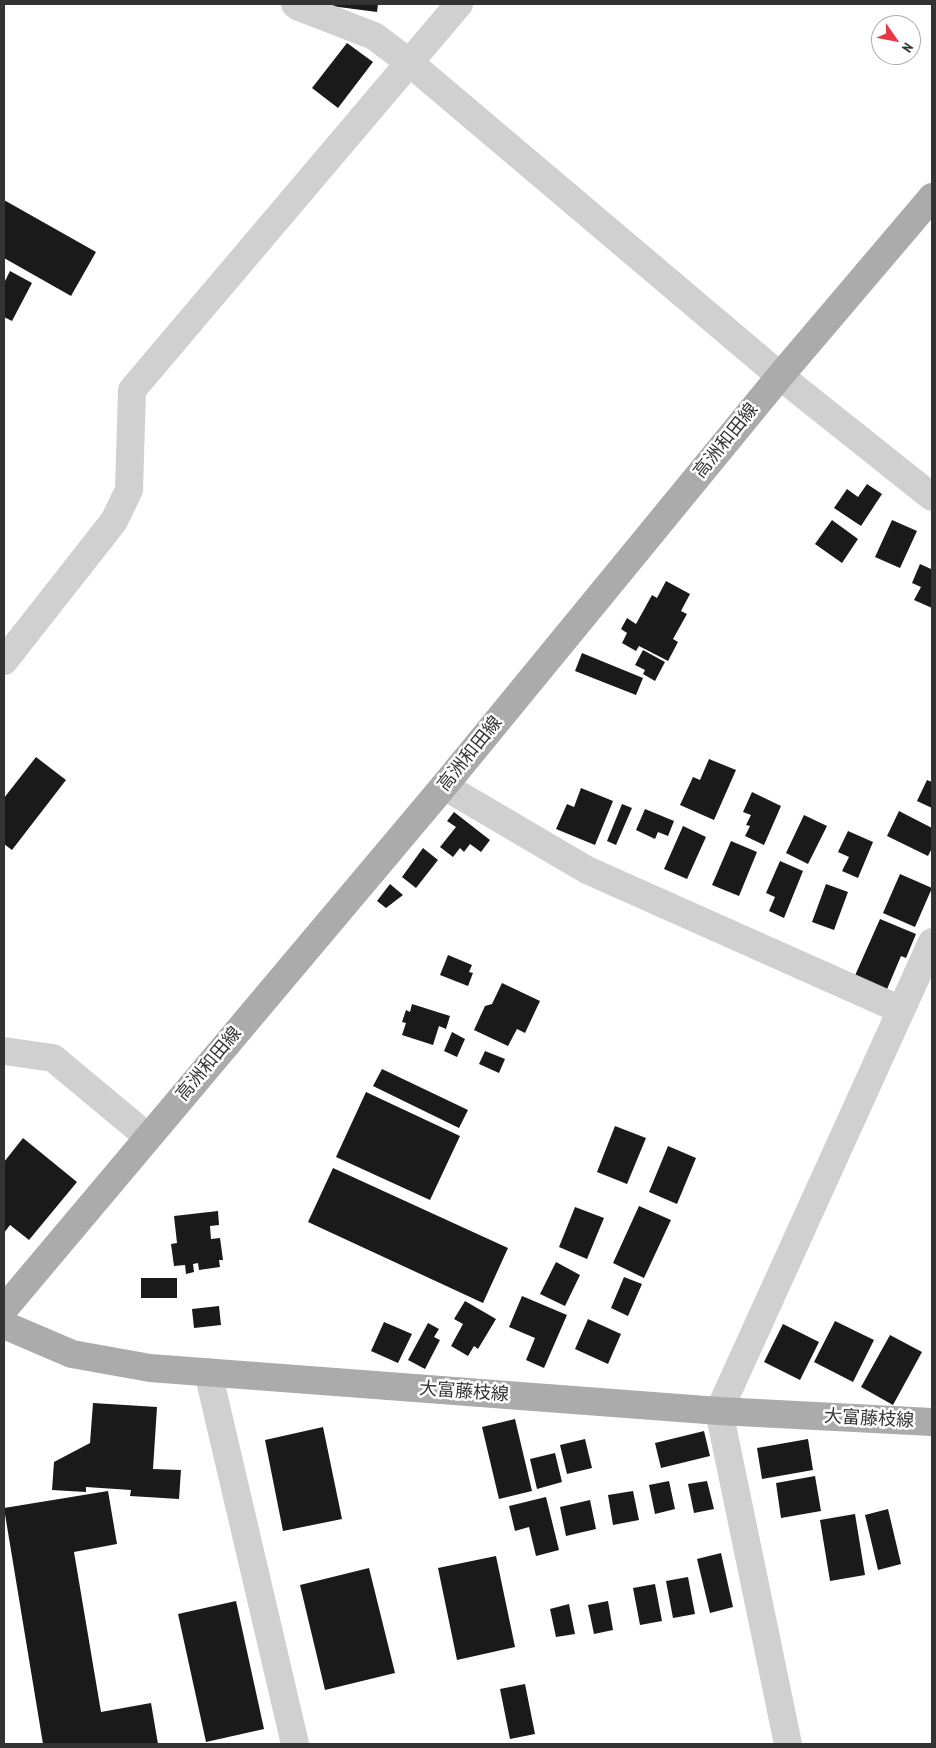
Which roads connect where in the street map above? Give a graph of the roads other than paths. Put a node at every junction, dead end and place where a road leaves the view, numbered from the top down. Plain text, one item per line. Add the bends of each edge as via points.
1 (295, 4) edge
2 (459, 4) edge
3 (410, 63) junction
4 (932, 197) edge
5 (780, 376) junction
6 (932, 497) edge
7 (4, 661) edge
8 (444, 786) junction
9 (932, 942) edge
10 (901, 1010) junction
11 (4, 1051) edge
12 (148, 1137) junction
13 (4, 1309) edge
14 (4, 1325) edge
15 (208, 1372) junction
16 (719, 1412) junction
17 (932, 1422) edge
18 (294, 1744) edge
19 (788, 1744) edge

1 - 3 street via 374,36
2 - 3 street
3 - 5 street
3 - 7 street via 132,390 129,490 114,521
4 - 5 main road, 高洲和田線
5 - 6 street
5 - 8 main road, 高洲和田線
8 - 10 street via 587,870
8 - 12 main road, 高洲和田線
9 - 10 street
10 - 16 street
11 - 12 street via 53,1058
12 - 13 main road, 高洲和田線
14 - 15 main road, 大富藤枝線 via 72,1354 150,1368
15 - 16 main road, 大富藤枝線
15 - 18 street
16 - 17 main road, 大富藤枝線
16 - 19 street

